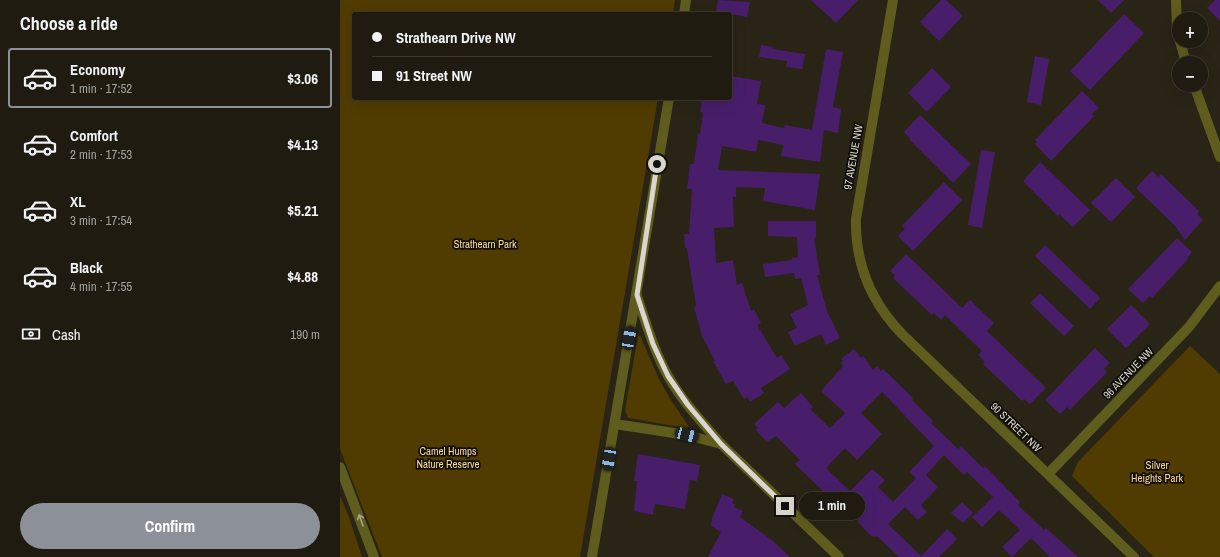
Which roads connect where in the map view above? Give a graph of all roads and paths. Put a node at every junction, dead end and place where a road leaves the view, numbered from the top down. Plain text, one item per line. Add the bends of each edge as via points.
1 (686, 0) edge
2 (893, 0) edge
3 (1176, 0) edge
4 (684, 12) edge
5 (1176, 12) edge
6 (1196, 92) edge
7 (669, 100) edge
8 (1220, 158) edge
9 (1220, 286) edge
10 (637, 295) junction
11 (883, 313) joint
12 (615, 424) junction
13 (721, 444) junction
14 (340, 467) edge
15 (1048, 474) junction
16 (374, 557) edge
17 (592, 557) edge
18 (839, 557) edge
19 (1134, 557) edge

1 - 4 street
2 - 11 street, 97 AVENUE NW via 856,219 859,261 870,291
3 - 5 street
6 - 8 street
7 - 10 street
9 - 15 street, 96 AVENUE NW via 1189,327
10 - 12 street
10 - 13 street via 653,344 668,376 688,405
11 - 15 street, 90 STREET NW
12 - 13 street via 687,435
12 - 17 street
13 - 18 street
16 -> 14 street
15 - 19 street, 90 STREET NW

